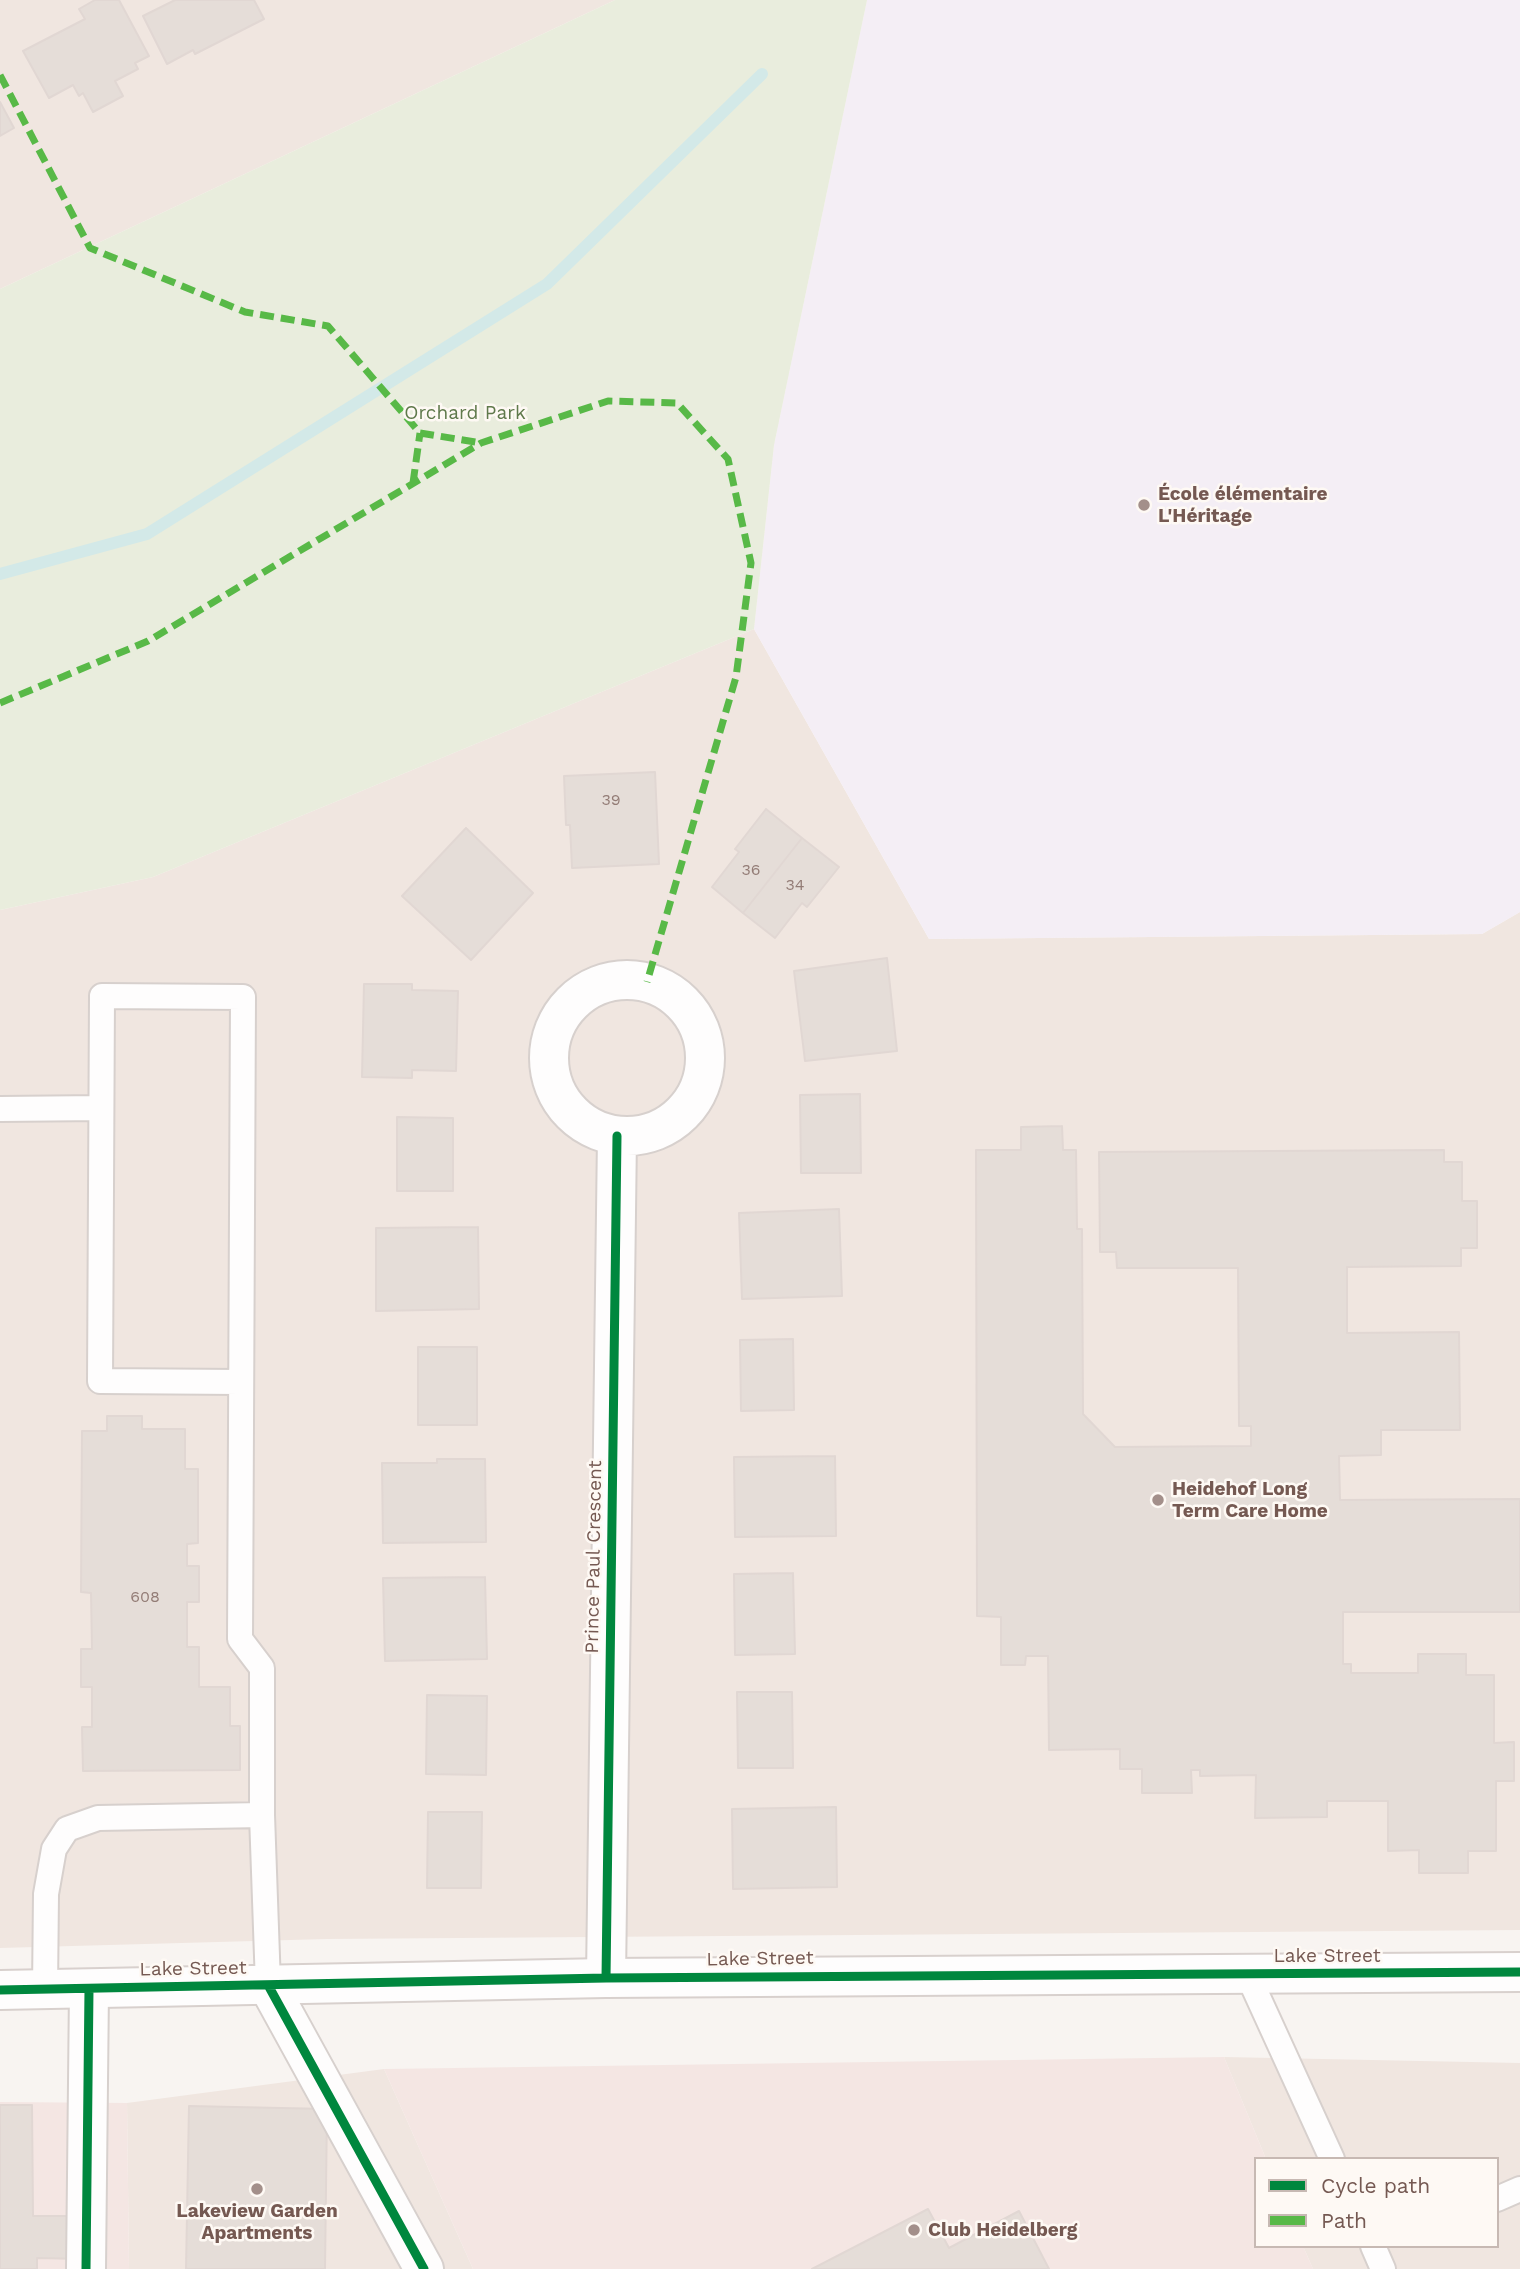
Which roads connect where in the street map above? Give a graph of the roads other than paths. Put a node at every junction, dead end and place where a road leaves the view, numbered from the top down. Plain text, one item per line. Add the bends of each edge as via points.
1 (101, 1108) junction
2 (0, 1109) edge
3 (617, 1136) junction
4 (240, 1382) junction
5 (261, 1815) junction
6 (1520, 1972) edge
7 (1247, 1973) junction
8 (606, 1978) junction
9 (268, 1985) junction
10 (45, 1989) junction
11 (89, 1989) junction
12 (0, 1990) edge
13 (1331, 2157) edge
14 (1520, 2189) edge
15 (1499, 2198) edge
16 (86, 2269) edge
17 (424, 2269) edge

1 - 2 lane
1 - 4 lane via 100,1381
1 - 4 lane via 102,996 243,997
3 - 3 street via 645,1135 669,1124 684,1112 699,1089 705,1054 699,1028 672,995 647,982 620,980 586,991 565,1010 553,1034 549,1061 562,1103 581,1123
3 - 8 street, Prince Paul Crescent
4 - 5 lane via 240,1639 262,1668
5 - 9 lane
5 - 10 lane via 98,1818 68,1829 54,1849 46,1894
6 - 7 street, Lake Street
7 - 8 street, Lake Street
7 - 13 lane
8 - 9 street, Lake Street
9 - 11 street, Lake Street
9 - 17 street
10 - 11 street, Lake Street
10 - 12 street, Lake Street
11 - 16 street
14 - 15 lane

